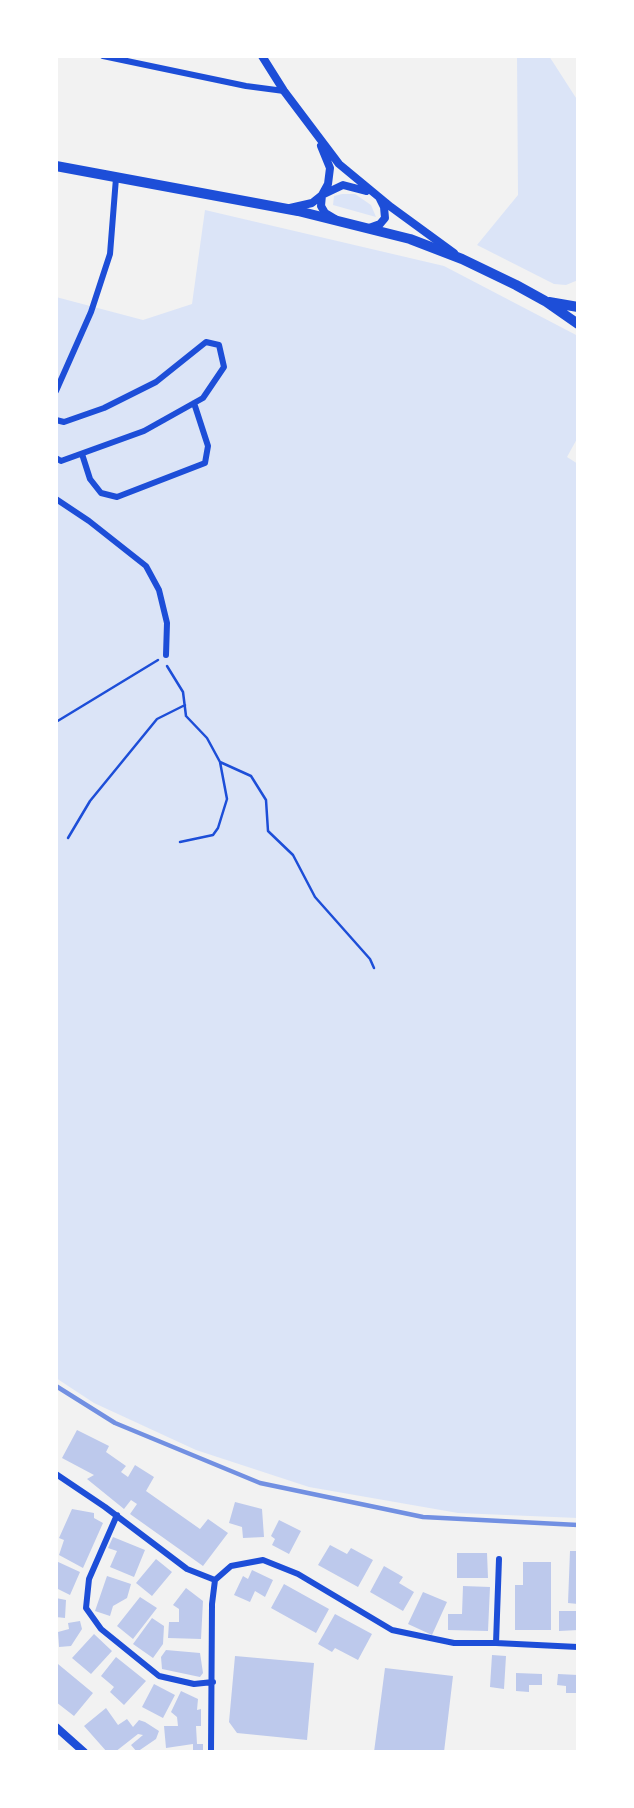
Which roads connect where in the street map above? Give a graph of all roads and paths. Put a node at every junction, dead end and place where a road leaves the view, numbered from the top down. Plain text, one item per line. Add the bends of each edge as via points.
1 (103, 56) edge
2 (262, 56) edge
3 (284, 91) junction
4 (317, 136) junction
5 (56, 166) edge
6 (116, 178) junction
7 (322, 195) junction
8 (378, 196) junction
9 (285, 209) junction
10 (337, 220) junction
11 (369, 228) junction
12 (462, 259) junction
13 (545, 301) junction
14 (578, 306) edge
15 (578, 323) edge
16 (56, 391) edge
17 (194, 403) junction
18 (56, 420) edge
19 (82, 454) junction
20 (56, 458) edge
21 (56, 499) edge
22 (166, 655) junction
23 (185, 705) junction
24 (56, 722) edge
25 (220, 762) junction
26 (68, 838) dead end
27 (180, 842) dead end
28 (374, 968) dead end
29 (56, 1474) edge
30 (117, 1515) junction
31 (499, 1559) dead end
32 (215, 1580) junction
33 (496, 1643) junction
34 (578, 1647) edge
35 (213, 1682) junction
36 (57, 1730) edge
37 (85, 1752) edge
38 (212, 1752) edge

1 - 3 street
2 - 3 street
3 - 4 street
4 - 7 street via 330,168
4 - 8 street via 339,164
5 - 6 main road
6 - 9 main road
6 - 16 street via 110,254
7 - 8 street via 343,184
7 - 9 street via 312,203
7 - 10 street via 321,206
8 - 11 street via 385,218
8 - 12 street
9 - 10 main road
10 - 11 main road
11 - 12 main road
12 - 13 main road
13 - 14 main road
13 - 15 main road
14 - 15 street
17 - 18 street via 225,368 219,345 206,342 156,382 103,408 64,422
17 - 19 street via 144,431
17 - 19 street via 208,446 205,463 117,497 101,493 90,479
19 - 20 street via 61,461
21 - 22 street via 146,566 159,590 167,622
22 - 23 path
22 - 24 path
23 - 25 path via 186,716 207,738
23 - 26 path via 158,719 90,801
25 - 27 path via 227,799 218,828 213,835
25 - 28 path via 251,776 266,800 268,831 293,855 315,897
29 - 30 street
30 - 32 street via 187,1569
30 - 35 street via 89,1579 86,1608 101,1629 159,1676 194,1684
31 - 33 street
32 - 33 street via 232,1566 263,1560 298,1574 392,1630 454,1643
32 - 35 street
33 - 34 street
35 - 38 street
36 - 37 street

